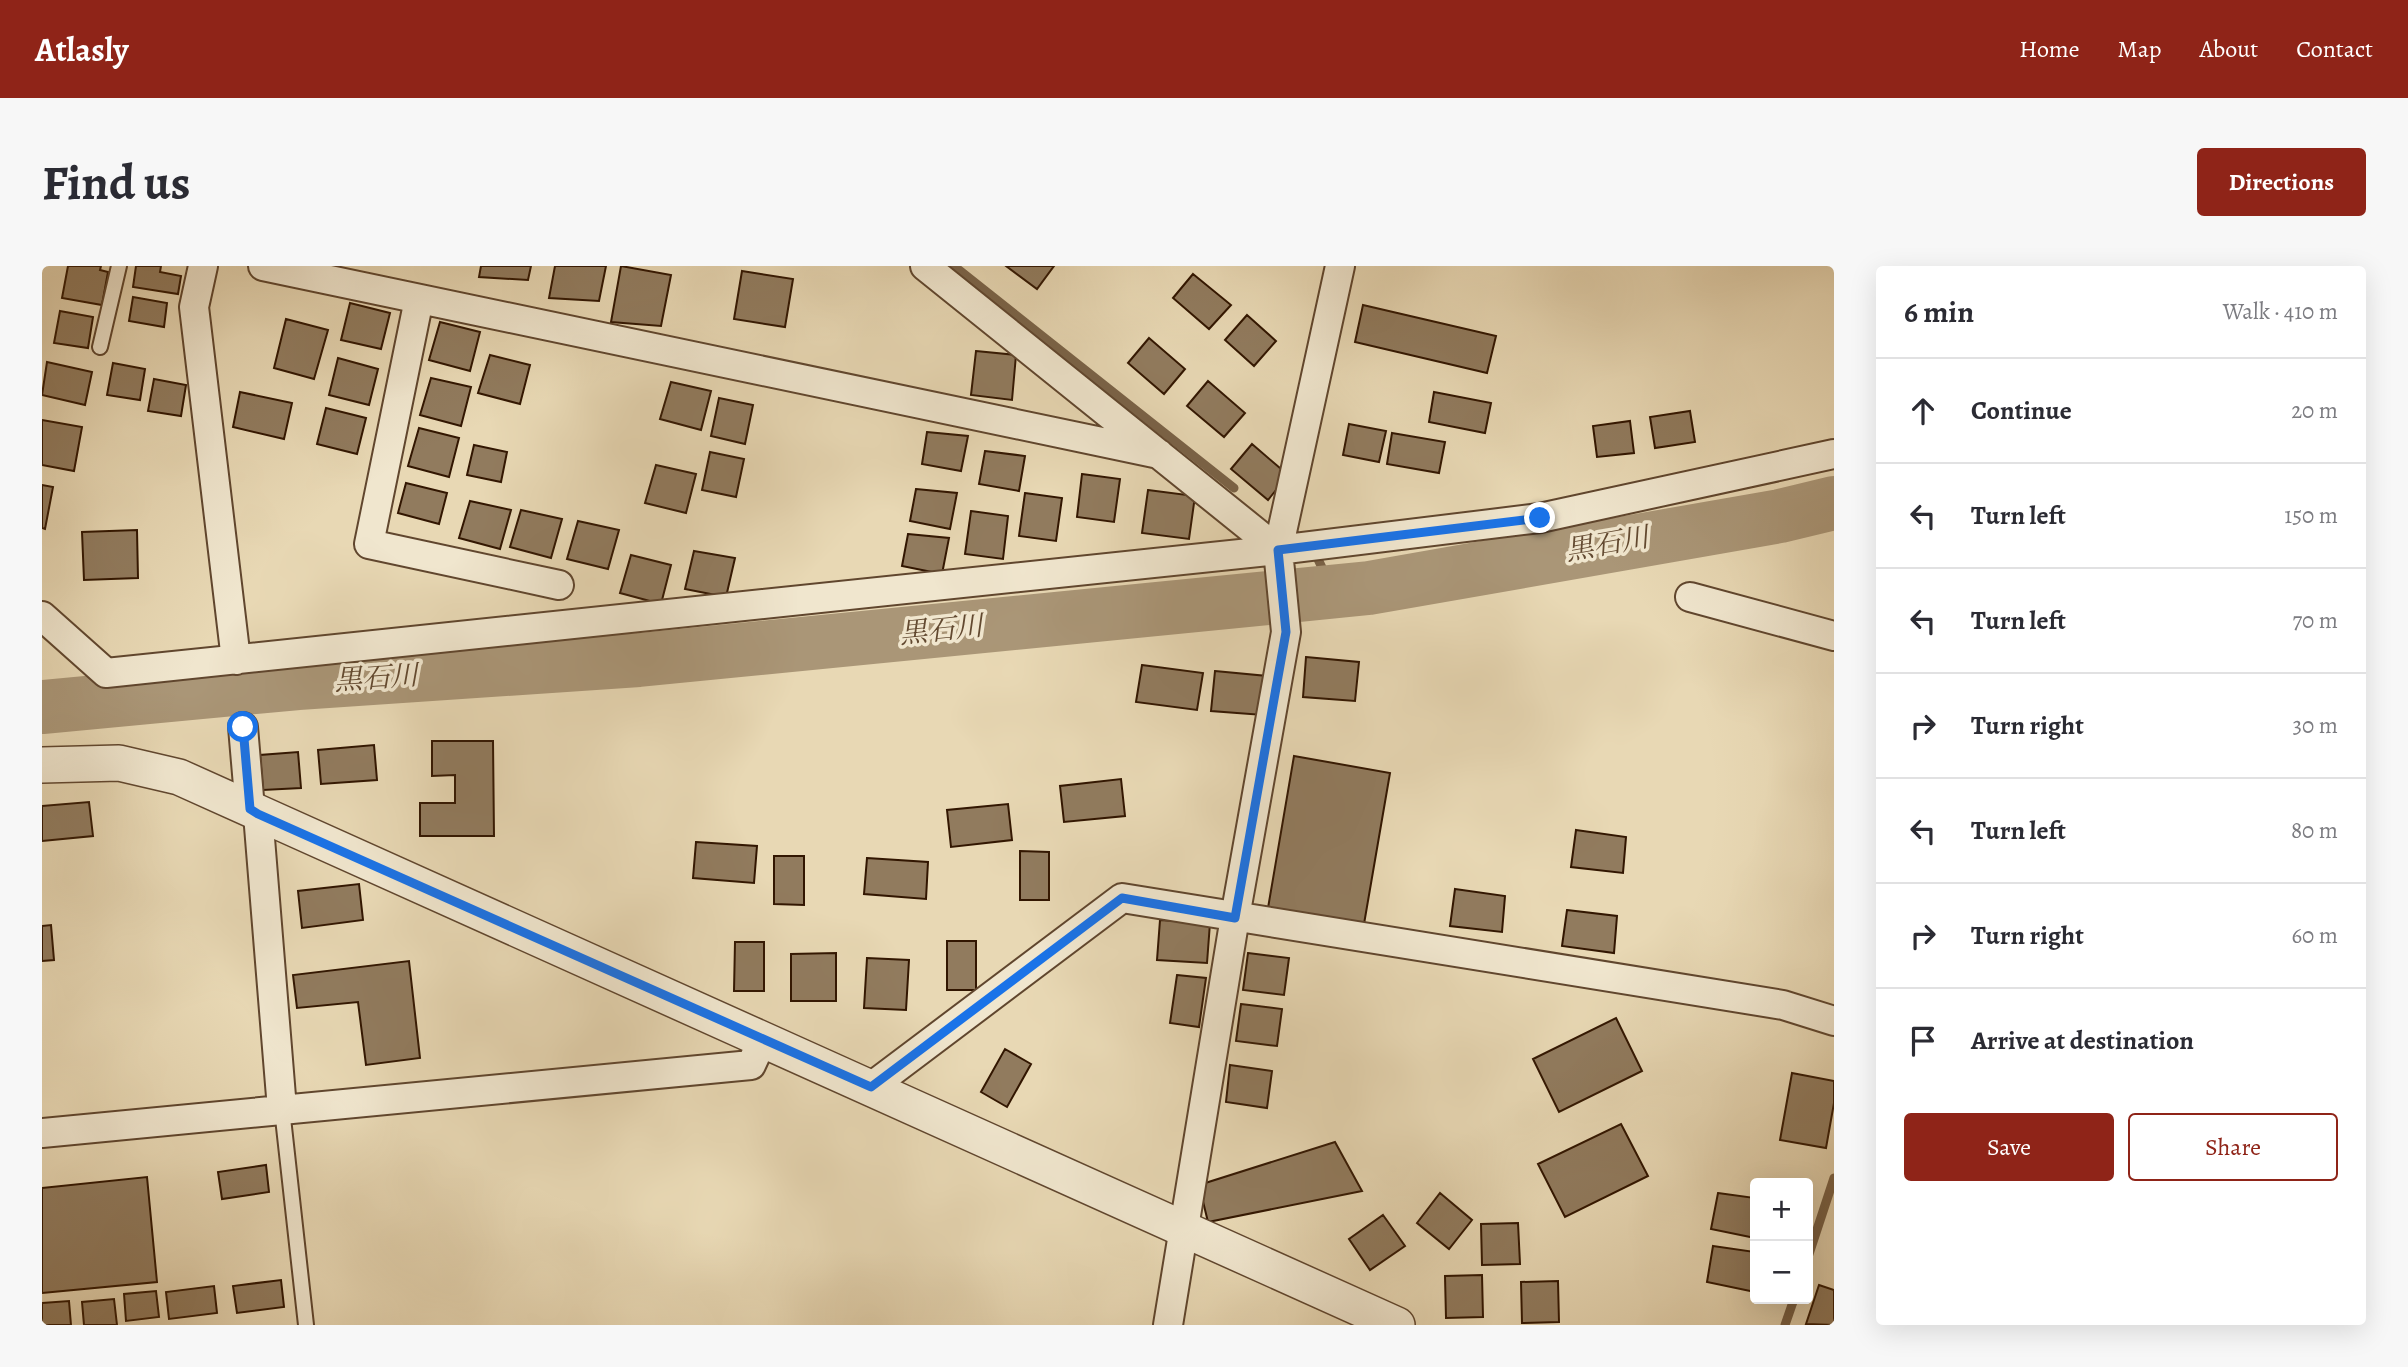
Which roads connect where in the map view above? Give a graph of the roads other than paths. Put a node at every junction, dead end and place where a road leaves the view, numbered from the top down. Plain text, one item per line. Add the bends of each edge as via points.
1 (119, 266) edge
2 (203, 266) edge
3 (263, 266) edge
4 (925, 266) edge
5 (1340, 266) edge
6 (419, 299) junction
7 (100, 347) dead end
8 (1159, 454) junction
9 (1834, 454) edge
10 (1278, 550) junction
11 (559, 584) dead end
12 (1689, 597) dead end
13 (42, 616) edge
14 (1834, 636) edge
15 (236, 660) junction
16 (243, 727) dead end
17 (42, 765) edge
18 (254, 812) junction
19 (1235, 918) junction
20 (1834, 1021) edge
21 (763, 1039) junction
22 (871, 1087) junction
23 (282, 1108) junction
24 (42, 1133) edge
25 (1182, 1227) junction
26 (306, 1325) edge
27 (1168, 1325) edge
28 (1398, 1325) edge

1 - 7 lane
2 - 15 street via 194,307
3 - 6 street
4 - 8 street
5 - 10 street
6 - 8 street
6 - 11 street via 369,544
8 - 10 street
9 - 10 street via 1540,518
10 - 15 street
10 - 19 street via 1286,632
12 - 14 street
13 - 15 street via 106,673
16 - 18 street
17 - 18 street via 119,763 179,777
18 - 21 street
18 - 23 street
19 - 20 street via 1783,1005
19 - 22 street via 1122,898
19 - 25 street
21 - 22 street
21 - 23 street via 751,1065
22 - 25 street
23 - 24 street
23 - 26 lane
25 - 27 street
25 - 28 street

